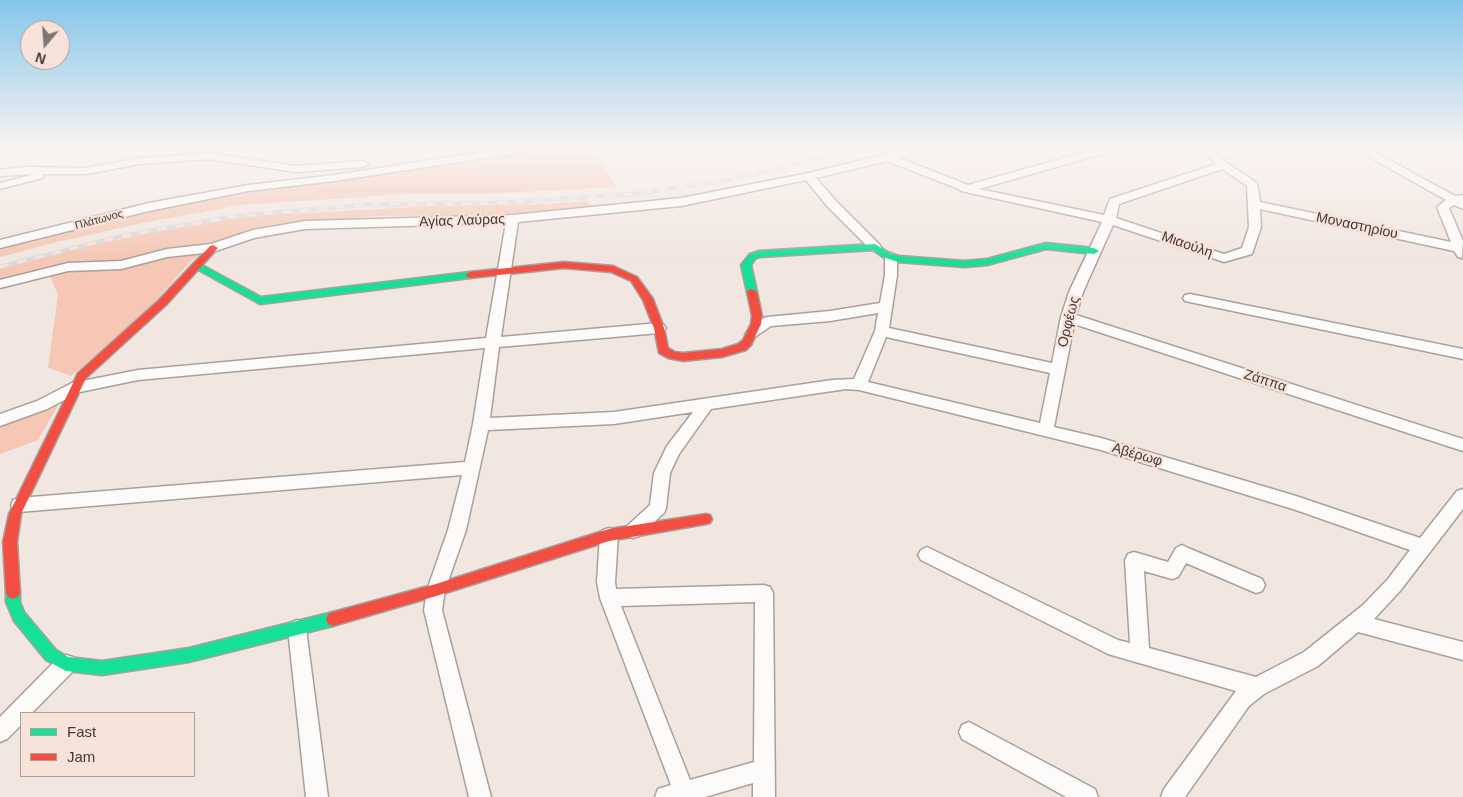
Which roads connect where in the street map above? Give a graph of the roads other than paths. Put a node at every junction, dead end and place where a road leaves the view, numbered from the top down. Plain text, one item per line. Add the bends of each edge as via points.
1 (272, 185) edge
2 (764, 185) edge
3 (817, 185) edge
4 (956, 185) edge
5 (979, 185) edge
6 (1163, 185) edge
7 (1253, 185) edge
8 (1430, 185) edge
9 (965, 189) junction
10 (1460, 201) edge
11 (1254, 204) junction
12 (513, 219) junction
13 (1109, 220) junction
14 (0, 244) edge
15 (875, 247) junction
16 (213, 248) junction
17 (1094, 251) junction
18 (1462, 252) edge
19 (892, 257) junction
20 (198, 266) junction
21 (503, 271) junction
22 (0, 284) edge
23 (1190, 298) dead end
24 (886, 307) junction
25 (1068, 317) junction
26 (659, 328) junction
27 (882, 331) junction
28 (753, 333) junction
29 (492, 342) junction
30 (1463, 354) edge
31 (1058, 370) junction
32 (852, 384) junction
33 (77, 387) junction
34 (706, 406) junction
35 (0, 420) edge
36 (481, 424) junction
37 (1046, 430) junction
38 (1463, 445) edge
39 (472, 468) junction
40 (1463, 496) edge
41 (19, 505) junction
42 (706, 519) dead end
43 (633, 531) junction
44 (609, 535) junction
45 (1422, 547) junction
46 (927, 555) dead end
47 (1256, 585) dead end
48 (436, 590) junction
49 (609, 598) junction
50 (1356, 623) junction
51 (297, 628) junction
52 (1463, 651) edge
53 (1140, 655) junction
54 (66, 664) junction
55 (1257, 687) junction
56 (0, 732) edge
57 (969, 732) dead end
58 (764, 770) junction
59 (675, 794) edge
60 (317, 797) edge
61 (480, 797) edge
62 (764, 797) edge
63 (1087, 797) edge
64 (1172, 797) edge

1 - 14 street, Πλάτωνος via 149,207
2 - 12 street, Αγίας Λαύρας via 681,202
3 - 15 street
4 - 9 street
5 - 9 street
6 - 13 street, Ορφέως via 1114,202
7 - 11 street
8 - 10 street
9 - 13 street
10 - 18 street via 1443,207
11 - 13 street, Μιαούλη via 1254,227 1248,251 1224,258
11 - 18 street, Μοναστηρίου
12 - 16 street, Αγίας Λαύρας via 305,225 253,234
12 - 21 street
13 - 17 street, Ορφέως
15 - 19 street
15 - 28 street via 753,256 746,265 757,316
16 - 20 street
16 - 22 street, Αγίας Λαύρας via 167,253 121,265 68,267
17 - 19 street via 1046,246 978,263
17 - 25 street, Ορφέως
19 - 24 street
20 - 21 street via 260,301
20 - 33 street via 145,320 82,376
21 - 26 street via 564,265 613,268 634,279 648,299
21 - 29 street
23 - 30 street
24 - 27 street
24 - 28 street via 767,322
25 - 31 street, Ορφέως
25 - 38 street, Ζάππα
26 - 28 street via 663,350 672,356 682,357 742,347
26 - 29 street
27 - 31 street
27 - 32 street
29 - 33 street via 150,374
29 - 36 street
31 - 37 street, Ορφέως
32 - 34 street
32 - 37 street, Αβέρωφ
33 - 35 street via 42,405
33 - 41 street
34 - 36 street via 614,418
34 - 43 street via 673,450 662,473 658,508
36 - 39 street
37 - 45 street, Αβέρωφ via 1242,486
39 - 41 street
39 - 48 street via 462,515
40 - 45 street
41 - 54 street via 10,542 12,602 19,616 51,656
42 - 43 street
43 - 44 street
44 - 48 street
44 - 49 street via 606,582
45 - 50 street via 1394,585
46 - 53 street via 1115,648
47 - 53 street via 1182,553 1172,571 1134,560
48 - 51 street
48 - 61 street via 433,610
49 - 58 street via 764,593
49 - 59 street
50 - 52 street
50 - 55 street via 1311,659
51 - 54 street via 189,655 127,666 102,668
51 - 60 street
53 - 55 street
54 - 56 street
55 - 64 street via 1242,699
57 - 63 street
58 - 59 street
58 - 62 street

